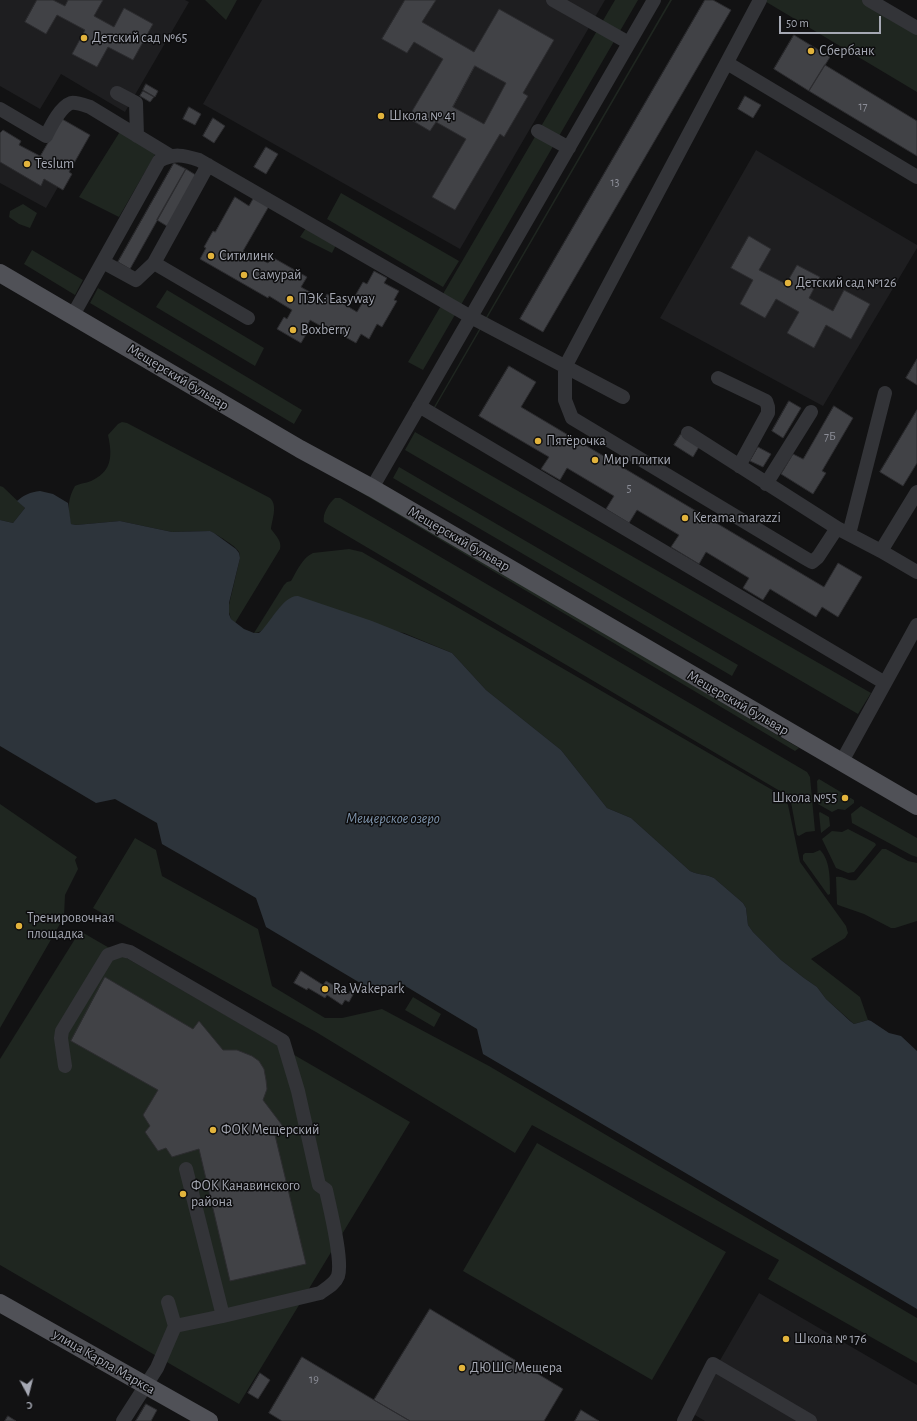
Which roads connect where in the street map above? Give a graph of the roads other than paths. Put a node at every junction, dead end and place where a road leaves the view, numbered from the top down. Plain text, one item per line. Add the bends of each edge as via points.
1 (553, 0) edge
2 (654, 0) edge
3 (760, 0) edge
4 (869, 0) edge
5 (917, 28) edge
6 (629, 43) junction
7 (727, 63) junction
8 (117, 92) dead end
9 (0, 109) edge
10 (538, 131) dead end
11 (137, 136) junction
12 (569, 148) junction
13 (169, 155) junction
14 (208, 165) junction
15 (917, 177) edge
16 (103, 262) junction
17 (154, 263) junction
18 (0, 272) edge
19 (73, 315) junction
20 (471, 317) junction
21 (248, 318) dead end
22 (565, 367) junction
23 (718, 378) dead end
24 (885, 394) dead end
25 (623, 397) dead end
26 (419, 406) junction
27 (811, 412) dead end
28 (688, 433) dead end
29 (739, 466) junction
30 (766, 484) junction
31 (372, 488) junction
32 (917, 492) edge
33 (843, 531) junction
34 (881, 551) junction
35 (917, 572) edge
36 (917, 625) edge
37 (885, 683) junction
38 (841, 762) junction
39 (917, 806) edge
40 (65, 1066) dead end
41 (186, 1169) dead end
42 (168, 1302) dead end
43 (0, 1303) edge
44 (223, 1316) junction
45 (175, 1326) junction
46 (146, 1386) junction
47 (123, 1421) edge
48 (209, 1421) edge
49 (684, 1421) edge
50 (810, 1421) edge

1 - 6 street
2 - 6 street
3 - 7 street
4 - 5 street
6 - 12 street
7 - 15 street
7 - 22 street
8 - 11 street via 136,104
9 - 11 street via 46,136 64,107 72,103 81,104
10 - 12 street
11 - 13 street
12 - 20 street
13 - 14 street via 182,155
13 - 16 street via 159,161
14 - 17 street
14 - 20 street
16 - 17 street via 136,280
16 - 19 street
17 - 21 street
18 - 19 main road, Мещерский бульвар
19 - 31 main road, Мещерский бульвар via 300,449
20 - 22 street
20 - 26 street
22 - 25 street
22 - 33 street via 565,400 572,418 812,562
23 - 29 street via 766,401 768,407 768,413
24 - 33 street
26 - 31 street
26 - 37 street
27 - 30 street
28 - 29 street
29 - 30 street
30 - 33 street
31 - 38 main road, Мещерский бульвар
32 - 34 street
33 - 34 street
34 - 35 street
36 - 37 street
37 - 38 street
38 - 39 main road, Мещерский бульвар
40 - 44 street via 62,1031 108,955 122,950 130,952 283,1041 298,1090 319,1185 326,1190 340,1260 338,1276 332,1285 320,1292
41 - 44 street
42 - 45 street
43 - 46 main road, улица Карла Маркса
44 - 45 street
45 - 46 street via 157,1368
46 - 47 street
46 - 48 main road, улица Карла Маркса
49 - 50 street via 713,1364

